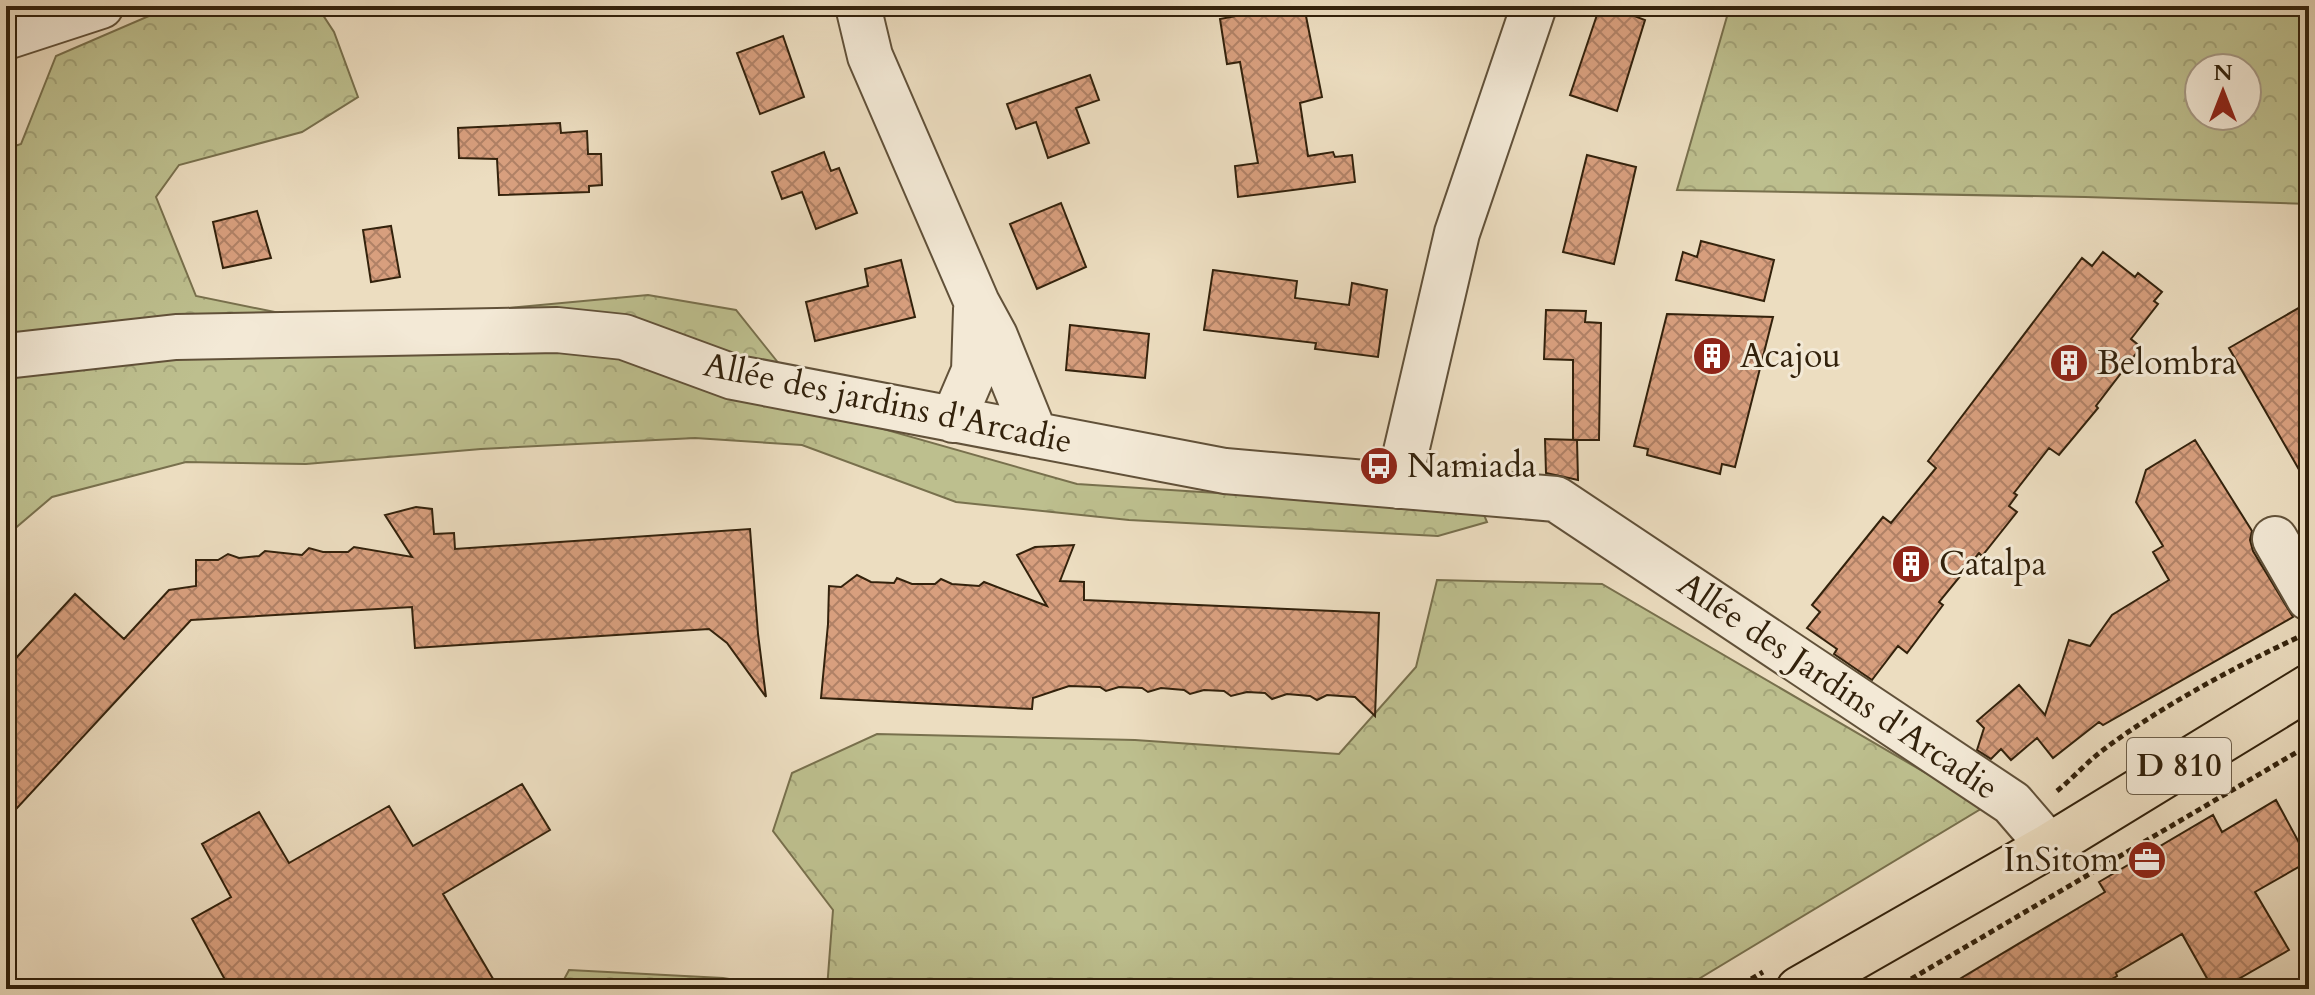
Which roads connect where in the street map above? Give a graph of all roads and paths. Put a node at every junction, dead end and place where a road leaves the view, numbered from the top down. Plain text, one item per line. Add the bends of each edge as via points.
1 (101, 6) edge
2 (858, 6) edge
3 (1534, 6) edge
4 (6, 37) edge
5 (977, 303) junction
6 (6, 356) edge
7 (953, 420) junction
8 (1035, 435) junction
9 (1398, 486) junction
10 (1617, 537) joint
11 (2275, 539) dead end
12 (2309, 598) edge
13 (2309, 633) edge
14 (2309, 687) edge
15 (2309, 745) edge
16 (2049, 798) dead end
17 (2049, 846) junction
18 (1799, 989) edge
19 (1894, 989) edge

1 - 4 street
2 - 5 street via 870,56
3 - 9 street via 1457,233
5 - 7 street via 974,371
5 - 8 street
6 - 7 street, Allée des jardins d'Arcadie via 176,337 557,330 624,337 733,377
7 - 8 street, Allée des jardins d'Arcadie
8 - 9 street, Allée des jardins d'Arcadie via 1225,471
9 - 10 street, Allée des jardins d'Arcadie via 1556,499
10 - 17 street, Allée des Jardins d'Arcadie via 2012,803
11 - 12 street
13 - 16 path via 2251,659 2130,731
14 - 17 main road, D 810
15 - 19 path
17 - 18 main road, D 810

